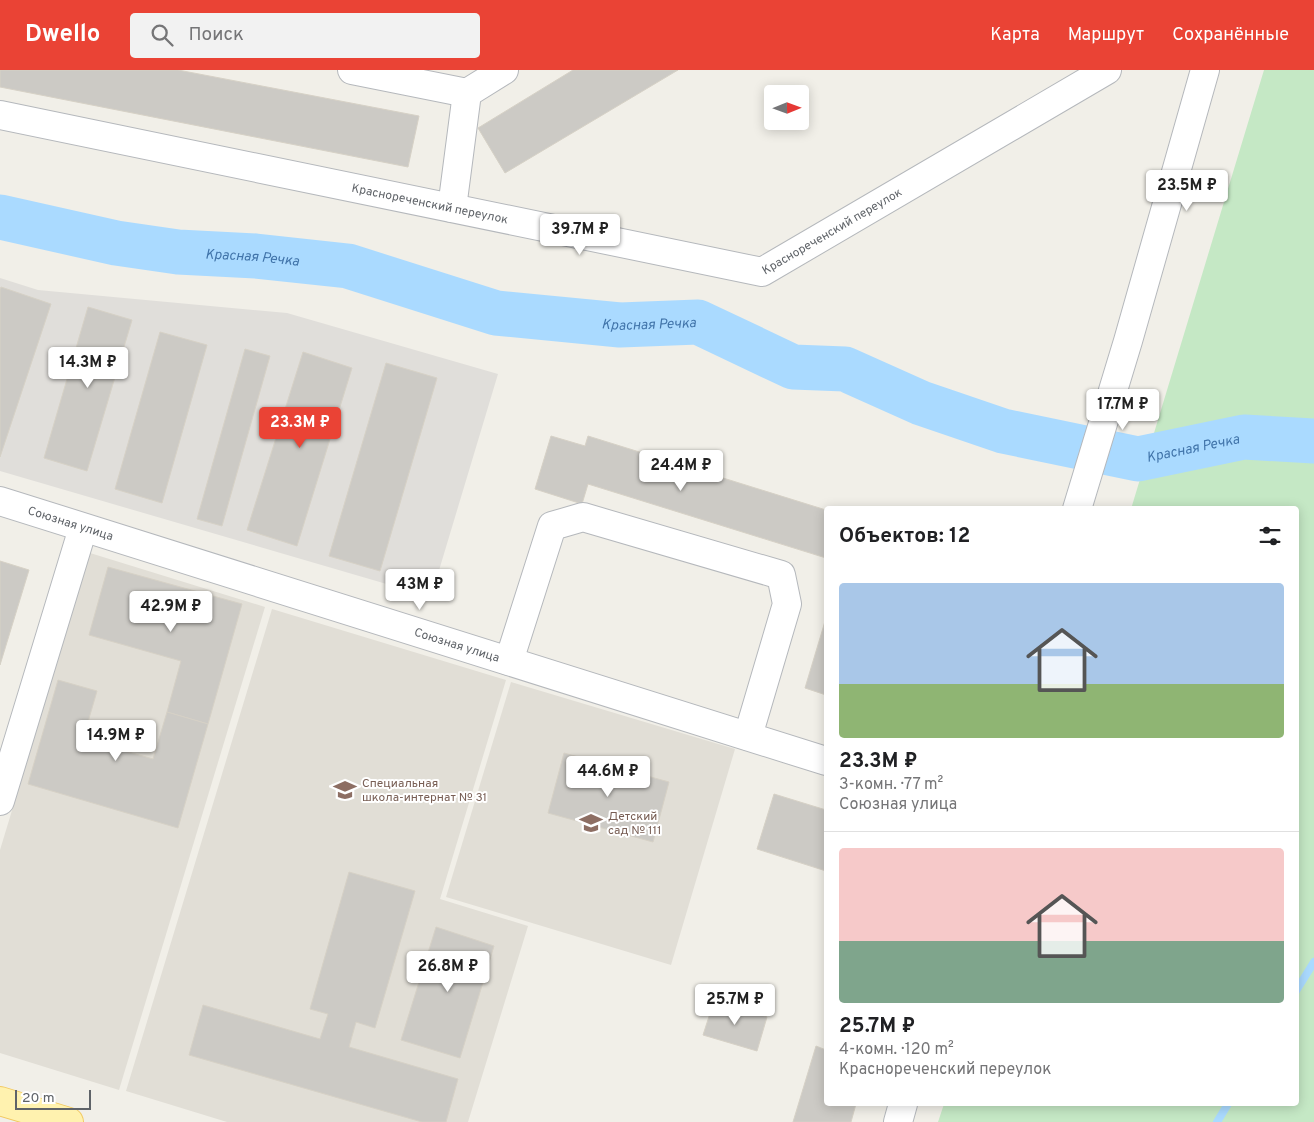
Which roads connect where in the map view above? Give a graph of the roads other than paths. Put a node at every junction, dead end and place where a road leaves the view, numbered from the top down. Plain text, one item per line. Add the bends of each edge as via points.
1 (352, 70) edge
2 (504, 70) edge
3 (1107, 70) edge
4 (1205, 70) edge
5 (467, 93) junction
6 (0, 115) edge
7 (452, 208) junction
8 (0, 502) edge
9 (1078, 506) edge
10 (83, 528) junction
11 (509, 661) junction
12 (748, 736) junction
13 (824, 760) edge
14 (0, 801) edge
15 (0, 1101) edge
16 (902, 1106) edge
17 (69, 1122) edge
18 (898, 1122) edge

1 - 5 street
2 - 5 street
3 - 7 street, Краснореченский переулок via 762,272
4 - 9 street
5 - 7 street
6 - 7 street, Краснореченский переулок
8 - 10 street, Союзная улица
10 - 11 street, Союзная улица
10 - 14 street
11 - 12 street, Союзная улица
11 - 12 street via 552,526 583,516 781,575 787,604
12 - 13 street, Союзная улица
15 - 17 main road
16 - 18 street

